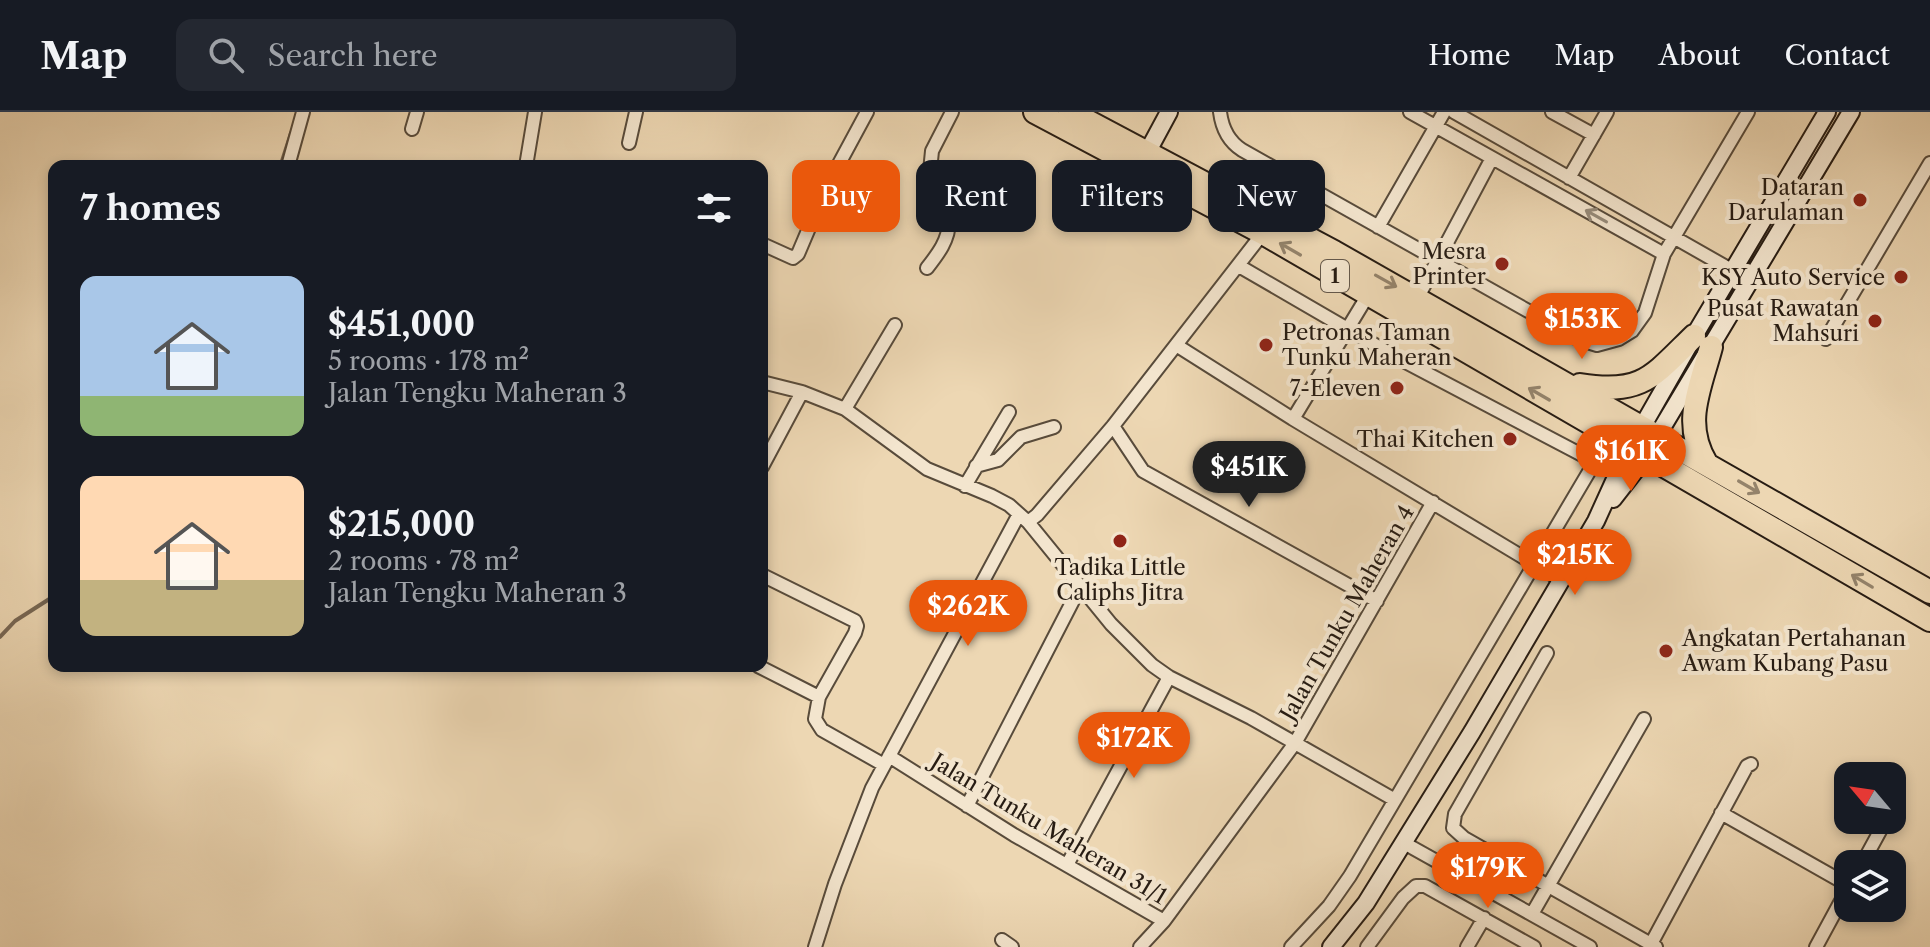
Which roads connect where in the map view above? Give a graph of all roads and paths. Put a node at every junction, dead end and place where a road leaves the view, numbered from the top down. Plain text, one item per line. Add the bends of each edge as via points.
1 (303, 112) edge
2 (417, 112) edge
3 (535, 112) edge
4 (636, 112) edge
5 (867, 112) edge
6 (952, 112) edge
7 (1035, 112) edge
8 (1070, 112) edge
9 (1169, 112) edge
10 (1220, 112) edge
11 (1410, 112) edge
12 (1444, 112) edge
13 (1454, 112) edge
14 (1552, 112) edge
15 (1607, 112) edge
16 (1748, 112) edge
17 (1827, 112) edge
18 (1851, 112) edge
19 (1436, 126) junction
20 (412, 129) dead end
21 (1594, 135) junction
22 (629, 143) dead end
23 (1148, 151) junction
24 (1492, 158) junction
25 (290, 160) edge
26 (527, 160) edge
27 (1930, 163) edge
28 (1569, 178) junction
29 (1378, 227) junction
30 (1263, 233) junction
31 (1674, 238) junction
32 (768, 247) edge
33 (1664, 254) junction
34 (1438, 260) junction
35 (1239, 266) junction
36 (927, 268) dead end
37 (1732, 272) junction
38 (1749, 280) junction
39 (1368, 295) junction
40 (1417, 299) junction
41 (895, 325) dead end
42 (1348, 329) junction
43 (1826, 339) dead end
44 (1703, 341) junction
45 (1176, 345) junction
46 (1567, 383) junction
47 (768, 384) edge
48 (802, 392) junction
49 (845, 409) junction
50 (1009, 412) dead end
51 (1293, 419) junction
52 (1113, 426) junction
53 (1054, 427) dead end
54 (1644, 441) junction
55 (768, 456) edge
56 (1706, 463) junction
57 (976, 466) junction
58 (965, 486) junction
59 (1433, 502) junction
60 (1024, 518) junction
61 (1536, 564) junction
62 (768, 578) edge
63 (1561, 580) junction
64 (1080, 587) junction
65 (1930, 592) edge
66 (1377, 601) junction
67 (1930, 620) edge
68 (1547, 653) dead end
69 (768, 671) edge
70 (1169, 677) junction
71 (819, 697) junction
72 (1644, 719) dead end
73 (1295, 743) junction
74 (886, 760) junction
75 (1751, 764) dead end
76 (1395, 800) junction
77 (967, 806) junction
78 (1721, 813) junction
79 (1404, 843) junction
80 (1067, 865) junction
81 (1834, 879) edge
82 (1548, 885) junction
83 (1834, 913) edge
84 (1532, 914) junction
85 (1484, 918) junction
86 (1164, 921) junction
87 (1654, 945) edge
88 (815, 947) edge
89 (1140, 947) edge
90 (1291, 947) edge
91 (1331, 947) edge
92 (1367, 947) edge
93 (1467, 947) edge
94 (1534, 947) edge
95 (1590, 947) edge
96 (1816, 947) edge

1 - 25 street
2 - 20 street
3 - 26 street
4 - 22 street
5 - 32 street via 798,254 787,257
6 - 36 street via 932,151 930,171 949,229
7 - 30 highway, 1
8 - 23 highway, 1
9 - 23 main road
10 - 29 street via 1235,146
11 - 19 street
12 - 19 street
13 - 28 street
14 - 21 street
15 - 21 street
16 - 31 street
17 - 37 main road
18 - 38 main road
19 - 24 street
19 - 29 street
21 - 28 street
23 -> 40 highway, 1
33 -> 24 street
24 - 34 street
27 - 43 street
28 - 31 street
29 - 34 street
30 - 35 street
39 -> 30 highway, 1
31 - 33 street
31 - 37 street
33 - 34 street via 1645,313 1632,331 1597,345
34 - 40 street
35 - 42 street
35 - 45 street
37 - 38 street
37 - 44 main road
38 - 44 main road
39 - 42 street
54 -> 39 highway, 1
40 - 46 highway, 1
41 - 49 street
42 - 51 street
42 - 61 street via 1593,465
44 - 46 highway via 1634,386 1606,390
44 - 54 main road
44 - 56 highway via 1693,414 1697,447
45 - 51 street
45 - 52 street
46 - 54 highway, 1
47 - 48 street
48 - 49 street
48 - 55 street
49 - 58 street via 927,469
50 - 57 street
51 - 59 street
52 - 60 street via 1037,515
52 - 66 street via 1143,471
53 - 57 street via 1021,437 998,460
54 - 56 highway, 1
54 - 63 main road
67 -> 54 highway, 1
56 -> 65 highway, 1
57 - 58 street
58 - 60 street via 992,496
59 - 61 street
59 - 66 street, Jalan Tunku Maheran 4
60 - 64 street
60 - 74 street
61 - 63 street
61 - 76 street
62 - 71 street via 855,621 855,633
63 - 79 main road
64 - 70 street via 1130,646
64 - 77 street
66 - 73 street, Jalan Tunku Maheran 4
68 - 82 street via 1453,828
69 - 71 street
70 - 73 street
70 - 80 street
71 - 74 street, Jalan Tunku Maheran 31/1 via 816,724
72 - 82 street
73 - 76 street
73 - 86 street, Jalan Tunku Maheran 31/1
74 - 77 street, Jalan Tunku Maheran 31/1
74 - 88 street
75 - 78 street
76 - 90 street via 1336,896
77 - 80 street, Jalan Tunku Maheran 31/1
78 - 81 street
78 - 87 street
79 - 84 street
79 - 91 main road
80 - 86 street, Jalan Tunku Maheran 31/1
82 - 84 street
82 - 87 street
83 - 96 street
84 - 95 street
85 - 92 street via 1425,886 1411,890
85 - 93 street
85 - 94 street
86 - 89 street

